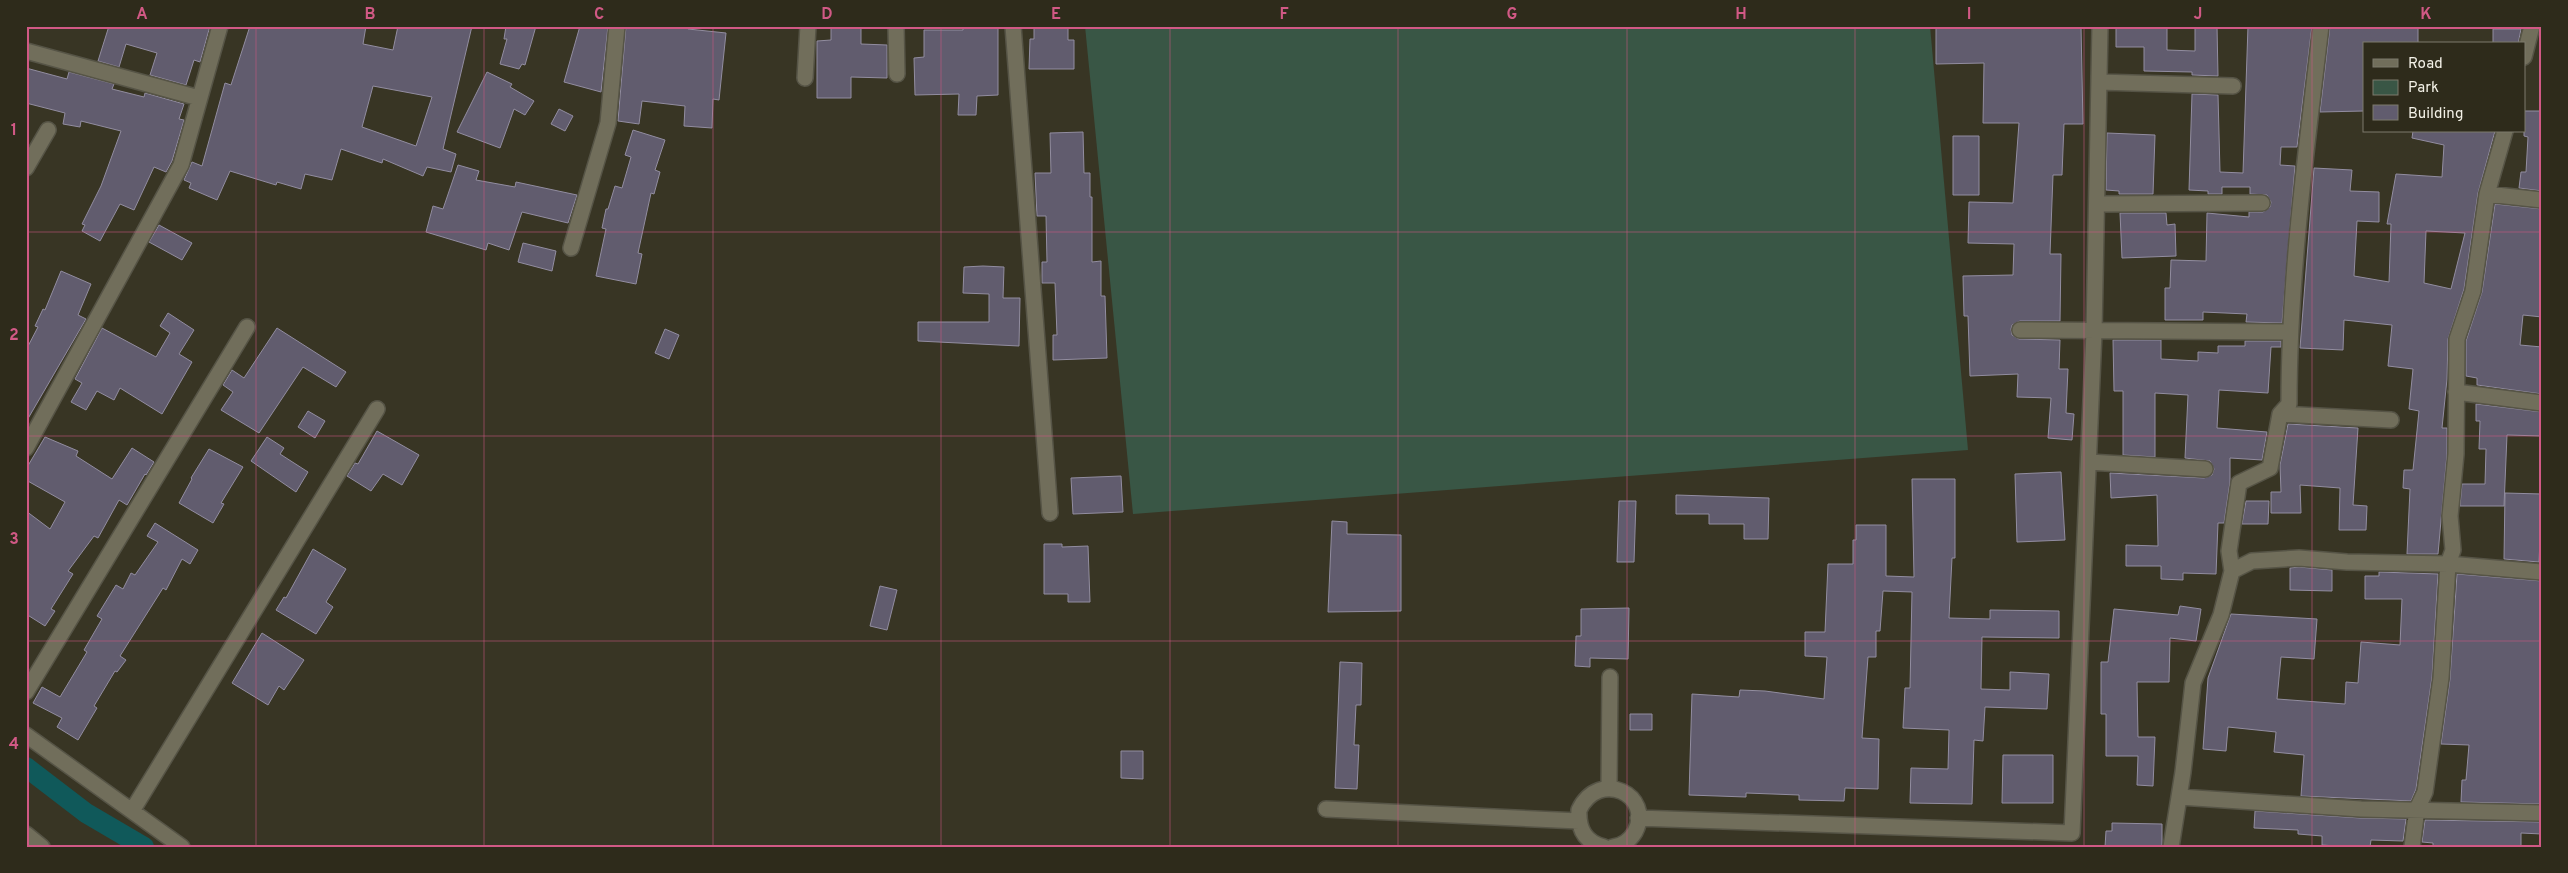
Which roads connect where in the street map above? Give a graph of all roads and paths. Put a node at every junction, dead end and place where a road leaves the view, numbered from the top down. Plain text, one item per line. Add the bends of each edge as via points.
1 (220, 26) edge
2 (617, 26) edge
3 (808, 26) edge
4 (896, 26) edge
5 (1013, 26) edge
6 (2100, 26) edge
7 (2321, 26) edge
8 (2532, 26) edge
9 (2526, 49) edge
10 (26, 51) edge
11 (897, 74) dead end
12 (805, 78) dead end
13 (2099, 82) junction
14 (2234, 86) dead end
15 (200, 98) junction
16 (48, 130) dead end
17 (2504, 132) edge
18 (26, 168) edge
19 (2487, 194) junction
20 (2542, 200) edge
21 (2262, 203) dead end
22 (2097, 204) junction
23 (572, 248) dead end
24 (247, 327) dead end
25 (2020, 330) dead end
26 (2094, 332) junction
27 (2289, 332) junction
28 (2456, 392) junction
29 (2542, 403) edge
30 (377, 409) dead end
31 (2280, 414) junction
32 (2391, 420) dead end
33 (26, 448) edge
34 (2089, 462) junction
35 (2205, 469) dead end
36 (1050, 513) dead end
37 (2448, 564) junction
38 (2232, 571) junction
39 (2542, 572) edge
40 (1610, 677) dead end
41 (26, 692) edge
42 (26, 735) edge
43 (1608, 788) junction
44 (2180, 797) junction
45 (1326, 808) dead end
46 (2417, 809) junction
47 (132, 811) junction
48 (2542, 813) edge
49 (1638, 818) junction
50 (1579, 821) junction
51 (26, 834) edge
52 (42, 847) edge
53 (182, 847) edge
54 (1604, 847) edge
55 (1613, 847) edge
56 (2171, 847) edge
57 (2412, 847) edge

1 - 15 street
2 - 23 street via 608,123
3 - 12 street
4 - 11 street
5 - 36 street
6 - 13 street
7 - 27 street
8 - 9 street
10 - 15 street
13 - 14 street
13 - 22 street
15 - 33 street via 181,165
16 - 18 street
17 - 19 street
19 - 20 street
19 - 28 street via 2473,291 2457,339
21 - 22 street
22 - 26 street
24 - 41 street
25 - 26 street
26 - 27 street
26 - 34 street
27 - 31 street via 2289,404
28 - 29 street
28 - 37 street via 2456,454 2450,516 2453,550
30 - 47 street
31 - 32 street
31 - 38 street via 2270,468 2239,483 2229,551
34 - 35 street
34 - 49 street via 2072,833
37 - 38 street via 2299,558 2252,561
37 - 39 street
37 - 46 street via 2441,678 2425,792
38 - 44 street via 2221,615 2193,683
40 - 43 street
42 - 47 street
43 - 49 street via 1626,793 1633,800
43 - 50 street via 1591,794 1584,801 1579,810
44 - 46 street via 2361,809
44 - 56 street
45 - 50 street
46 - 48 street
46 - 57 street
47 - 53 street
49 - 55 street via 1633,835
50 - 54 street via 1588,839
51 - 52 street

